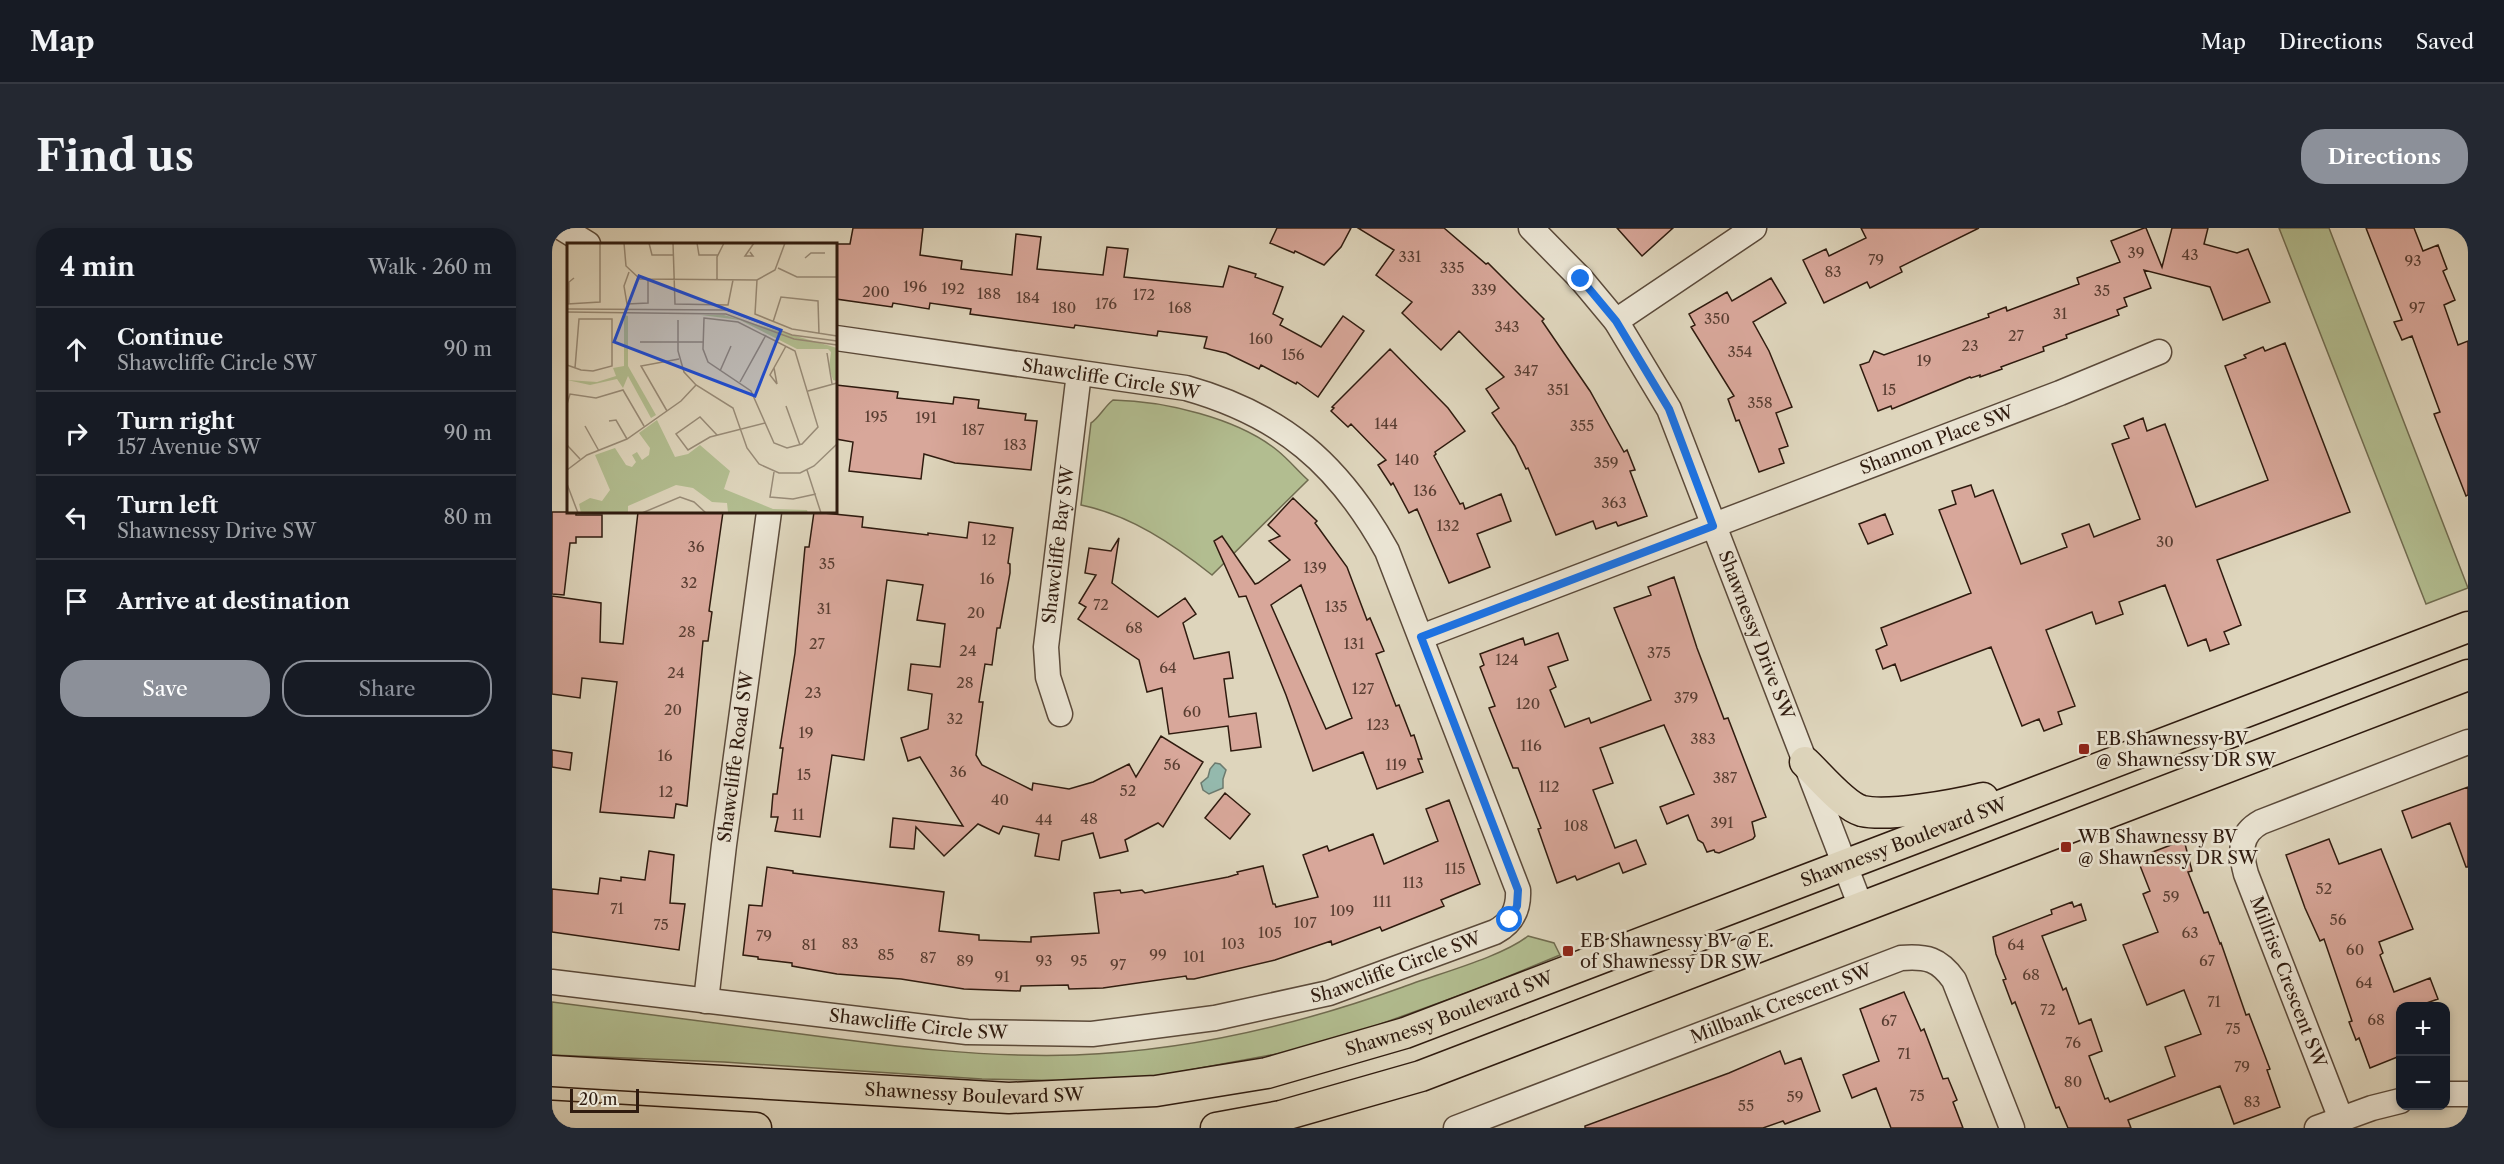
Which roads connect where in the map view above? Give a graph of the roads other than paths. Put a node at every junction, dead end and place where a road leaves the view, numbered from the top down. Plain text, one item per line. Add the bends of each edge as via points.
1 (562, 228) edge
2 (1532, 228) edge
3 (1754, 228) edge
4 (586, 243) edge
5 (1616, 321) junction
6 (837, 338) edge
7 (2159, 352) dead end
8 (1079, 373) junction
9 (769, 513) edge
10 (1713, 526) junction
11 (2468, 627) edge
12 (1421, 637) junction
13 (2468, 675) edge
14 (1060, 714) dead end
15 (2468, 742) edge
16 (1805, 762) junction
17 (2099, 768) junction
18 (1845, 866) junction
19 (1861, 907) junction
20 (552, 982) edge
21 (706, 1001) junction
22 (552, 1071) edge
23 (2450, 1094) edge
24 (2468, 1094) edge
25 (2396, 1102) edge
26 (552, 1116) edge
27 (2341, 1119) junction
28 (756, 1128) edge
29 (1216, 1128) edge
30 (1456, 1128) edge
31 (2012, 1128) edge
32 (2317, 1128) edge

1 - 4 street
2 - 5 street, Shawnessy Drive SW
3 - 5 street
5 - 10 street, Shawnessy Drive SW via 1669,409
6 - 8 street, Shawcliffe Circle SW
7 - 10 street, Shannon Place SW
8 - 12 street, Shawcliffe Circle SW via 1154,381 1215,396 1260,416 1306,446 1344,486 1373,526
8 - 14 street, Shawcliffe Bay SW via 1046,647 1048,677
9 - 21 street, Shawcliffe Road SW via 723,845
10 - 12 street, Shannon Place SW
10 - 16 street, Shawnessy Drive SW
11 - 17 main road, Shawnessy Boulevard SW
12 - 21 street, Shawcliffe Circle SW via 1518,890 1514,914 1495,932 1329,993 1215,1018 1092,1034 967,1032
13 - 19 main road
15 - 27 street, Millrise Crescent SW via 2261,822 2252,827 2243,842 2246,874
16 - 17 main road via 1862,811 1904,812 1965,802
16 - 18 street, Shawnessy Drive SW
17 - 18 main road, Shawnessy Boulevard SW
18 - 19 street, Shawnessy Drive SW
18 - 22 main road, Shawnessy Boulevard SW via 1405,1033 1267,1073 1155,1091 1009,1098
19 - 29 main road via 1421,1076 1281,1116
20 - 21 street, Shawcliffe Circle SW
23 - 24 street
25 - 27 street
26 - 28 main road
27 - 32 street
30 - 31 street, Millbank Crescent SW via 1901,958 1918,957 1943,966 1954,980

